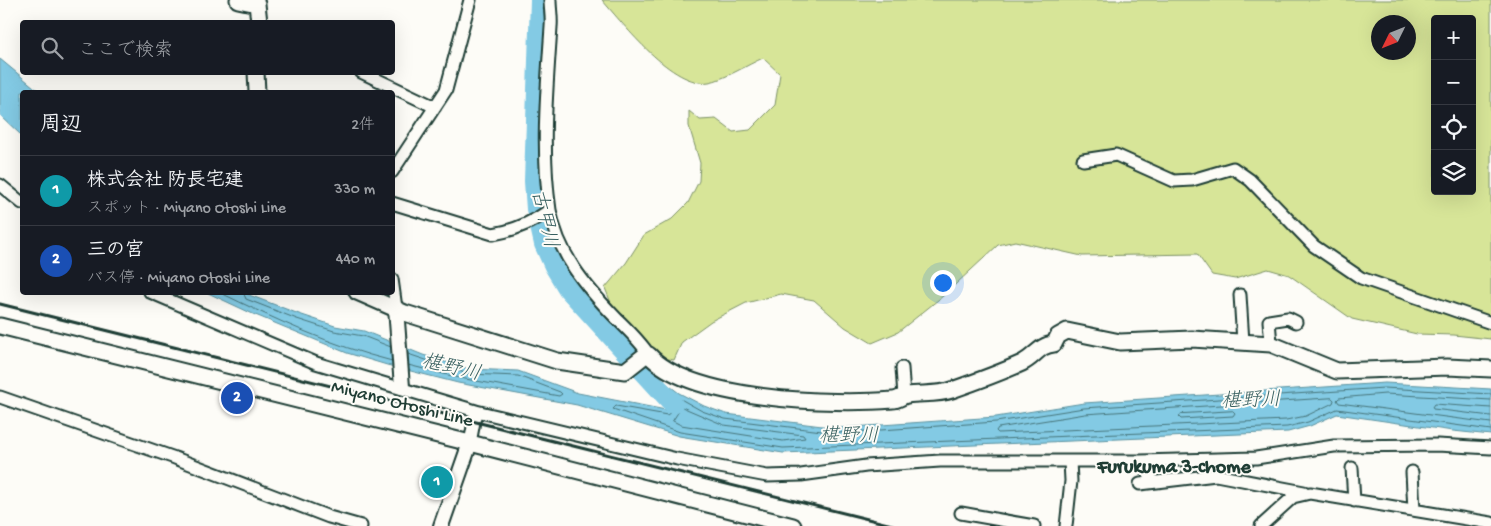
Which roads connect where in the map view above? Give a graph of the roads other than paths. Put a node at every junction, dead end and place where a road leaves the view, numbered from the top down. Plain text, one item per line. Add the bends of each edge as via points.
1 (238, 0) edge
2 (470, 0) edge
3 (550, 0) edge
4 (257, 2) edge
5 (259, 20) edge
6 (256, 75) edge
7 (367, 75) edge
8 (257, 90) edge
9 (435, 107) junction
10 (1083, 160) dead end
11 (395, 167) edge
12 (0, 185) edge
13 (20, 200) edge
14 (395, 204) edge
15 (548, 212) junction
16 (157, 295) edge
17 (363, 295) edge
18 (394, 295) edge
19 (1240, 295) dead end
20 (396, 311) junction
21 (1291, 316) dead end
22 (1491, 323) edge
23 (0, 326) edge
24 (1243, 342) junction
25 (1270, 344) junction
26 (647, 356) junction
27 (902, 368) dead end
28 (1491, 369) edge
29 (402, 384) junction
30 (904, 396) junction
31 (0, 397) edge
32 (476, 411) junction
33 (470, 443) junction
34 (1491, 448) edge
35 (1070, 461) junction
36 (1140, 461) junction
37 (1352, 468) dead end
38 (1412, 472) dead end
39 (1154, 482) junction
40 (1140, 484) dead end
41 (1310, 493) junction
42 (1354, 500) junction
43 (1414, 510) junction
44 (961, 512) dead end
45 (1491, 523) edge
46 (361, 526) edge
47 (441, 526) edge
48 (793, 526) edge
49 (1034, 526) edge
50 (1066, 526) edge
51 (1261, 526) edge

1 - 4 main road
2 - 9 street via 446,90
3 - 15 street via 552,24 545,155
4 - 5 main road
6 - 8 main road
7 - 9 street
9 - 11 street
10 - 22 street via 1116,155 1174,181 1192,180 1233,168 1250,180 1314,246 1360,278
12 - 13 street
14 - 15 street via 493,234 507,232
15 - 26 street via 553,231 571,266
16 - 29 street via 316,363 388,386
17 - 20 main road
18 - 20 street
19 - 24 street
20 - 26 main road via 556,361 617,371 630,368
20 - 29 street
21 - 25 street via 1269,321
23 - 33 main road, Miyano Otoshi Line
24 - 25 main road
24 - 30 main road via 1192,338 1120,342 1067,331 1058,336 1054,344 1044,345 1025,362 975,382 950,391
25 - 28 main road via 1337,371 1447,367
26 - 30 main road via 672,373 737,394 840,401 896,400
27 - 30 street
29 - 32 street
31 - 46 street via 175,458 329,518
32 - 33 street
32 - 35 street via 642,451 767,476 940,461
33 - 47 street
33 - 48 main road, Miyano Otoshi Line
34 - 36 street via 1334,446 1256,458
35 - 36 street
35 - 50 street
36 - 39 street
37 - 42 street
38 - 43 street
39 - 40 street
39 - 41 street via 1216,475
41 - 42 street
41 - 51 street via 1293,497
42 - 43 street
43 - 45 street
44 - 49 street

